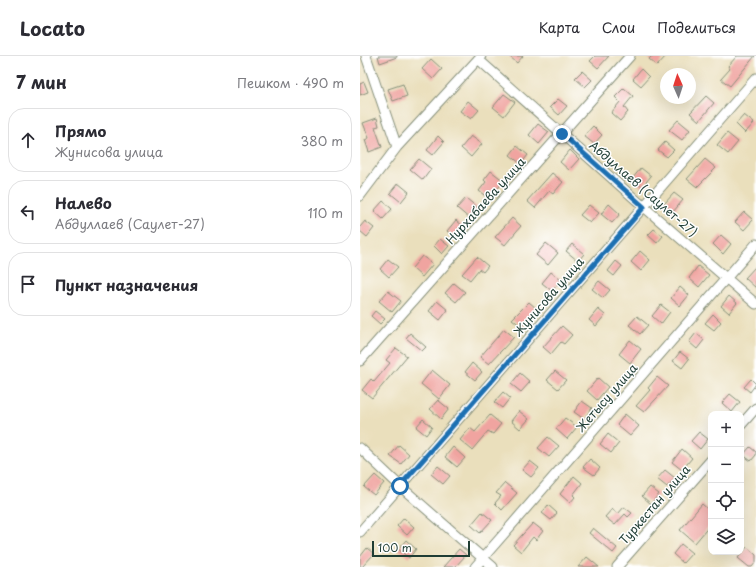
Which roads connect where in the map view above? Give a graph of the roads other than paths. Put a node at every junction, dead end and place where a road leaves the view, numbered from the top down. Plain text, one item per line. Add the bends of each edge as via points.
1 (366, 56) edge
2 (630, 56) edge
3 (480, 57) edge
4 (756, 78) edge
5 (562, 134) junction
6 (397, 147) junction
7 (360, 196) edge
8 (644, 207) junction
9 (756, 244) edge
10 (727, 278) junction
11 (756, 304) edge
12 (360, 361) edge
13 (756, 408) edge
14 (744, 422) edge
15 (360, 448) edge
16 (708, 463) edge
17 (400, 486) junction
18 (360, 532) edge
19 (484, 558) junction
20 (475, 567) edge
21 (493, 567) edge
22 (617, 567) edge

1 - 6 street
2 - 5 street, Нурхабаева улица
3 - 5 street, Абдуллаев (Саулет-27)
3 - 6 street
4 - 8 street, Жунисова улица
5 - 8 street, Абдуллаев (Саулет-27)
5 - 12 street, Нурхабаева улица
6 - 7 street
8 - 10 street, Абдуллаев (Саулет-27)
8 - 17 street, Жунисова улица
9 - 10 street, Жетысу улица
10 - 11 street, Абдуллаев (Саулет-27)
10 - 19 street, Жетысу улица
13 - 14 street
15 - 17 street
16 - 22 street, Туркестан улица
17 - 18 street, Жунисова улица
17 - 19 street
19 - 20 street, Жетысу улица
19 - 21 street

